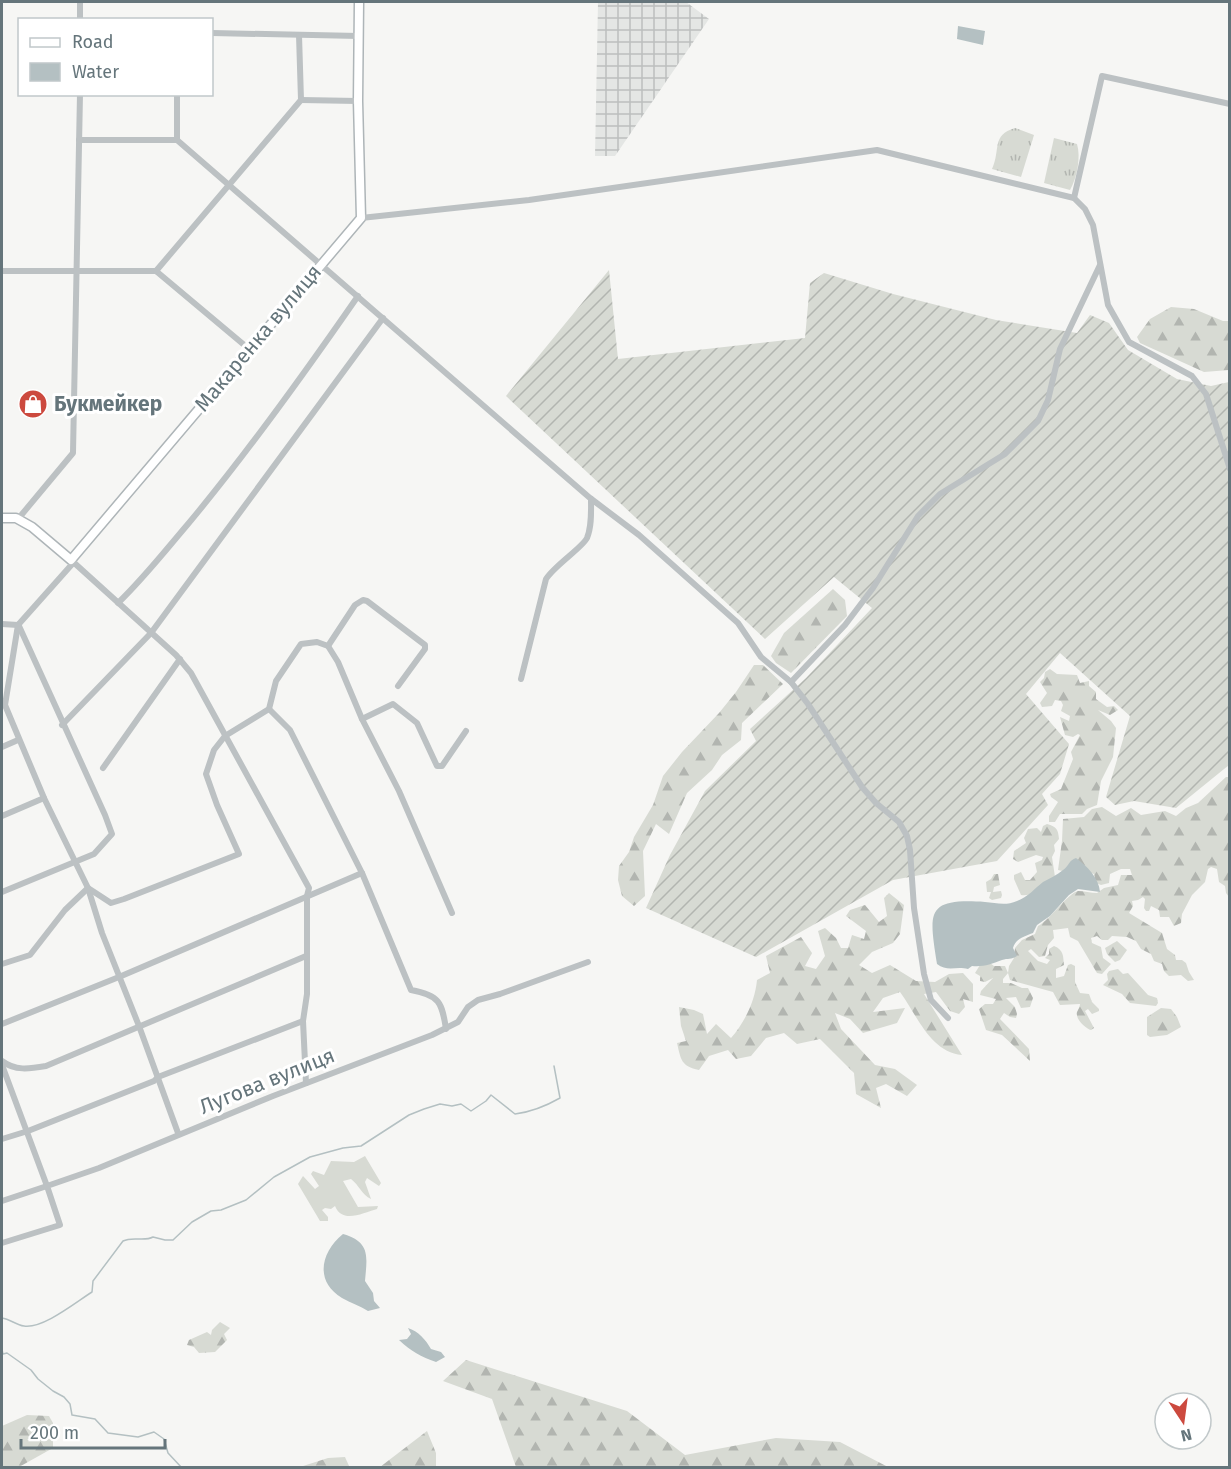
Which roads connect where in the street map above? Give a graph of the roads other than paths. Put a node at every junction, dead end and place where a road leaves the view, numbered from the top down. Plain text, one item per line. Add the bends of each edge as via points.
1 (80, 2) edge
2 (359, 2) edge
3 (80, 18) edge
4 (213, 33) edge
5 (299, 35) junction
6 (358, 36) junction
7 (80, 96) edge
8 (177, 96) edge
9 (301, 100) junction
10 (358, 102) junction
11 (1230, 104) edge
12 (79, 140) junction
13 (177, 140) junction
14 (228, 186) junction
15 (1074, 198) junction
16 (361, 218) junction
17 (321, 264) junction
18 (1100, 265) junction
19 (2, 271) edge
20 (156, 271) junction
21 (76, 272) junction
22 (358, 296) junction
23 (383, 318) junction
24 (249, 349) junction
25 (1230, 469) edge
26 (591, 499) junction
27 (2, 518) edge
28 (18, 519) junction
29 (73, 561) junction
30 (118, 603) junction
31 (2, 624) edge
32 (18, 625) junction
33 (151, 633) junction
34 (328, 646) junction
35 (180, 659) junction
36 (520, 679) dead end
37 (791, 682) junction
38 (398, 686) dead end
39 (269, 709) junction
40 (362, 718) junction
41 (62, 724) junction
42 (466, 731) dead end
43 (225, 736) junction
44 (18, 740) junction
45 (2, 747) edge
46 (103, 768) dead end
47 (44, 798) junction
48 (2, 816) edge
49 (75, 863) junction
50 (362, 873) junction
51 (88, 888) junction
52 (2, 892) edge
53 (307, 896) junction
54 (452, 913) dead end
55 (306, 956) junction
56 (588, 962) dead end
57 (2, 964) edge
58 (119, 976) junction
59 (948, 1018) dead end
60 (303, 1021) junction
61 (2, 1023) edge
62 (139, 1026) junction
63 (446, 1029) junction
64 (2, 1063) edge
65 (158, 1077) junction
66 (306, 1083) junction
67 (28, 1131) junction
68 (178, 1133) junction
69 (2, 1139) edge
70 (47, 1186) junction
71 (2, 1201) edge
72 (2, 1243) edge

1 - 3 street
2 - 6 street
4 - 5 street
5 - 6 street
5 - 9 street
6 - 10 street
7 - 12 street
8 - 13 street
9 - 10 street
9 - 14 street
10 - 16 street
11 - 15 street via 1102,76
12 - 13 street
12 - 21 street
13 - 14 street
14 - 17 street
14 - 20 street
15 - 16 street via 877,150 529,200
15 - 18 street via 1093,225
16 - 17 street, Макаренка вулиця
17 - 22 street
17 - 24 street, Макаренка вулиця
18 - 25 street via 1108,305 1129,342 1192,376 1206,394
18 - 37 street via 1060,349 1048,400 1038,421 1005,454 940,494 918,516 845,625
19 - 21 street
20 - 21 street
20 - 24 street
21 - 28 street via 73,453
22 - 23 street
22 - 30 street via 298,384 224,481
23 - 26 street
23 - 33 street
24 - 29 street, Макаренка вулиця
26 - 36 street via 585,541 546,579
26 - 37 street via 717,603 738,623 761,657
27 - 28 street
28 - 29 street
29 - 30 street
29 - 32 street
30 - 33 street
31 - 32 street
32 - 41 street
32 - 44 street via 5,705
33 - 35 street
33 - 41 street
34 - 38 street via 355,605 368,601 425,645 426,649
34 - 39 street via 316,642 301,644 276,681
34 - 40 street
35 - 43 street
35 - 46 street
37 - 59 street via 862,787 899,822 907,836 924,974 931,1000
39 - 43 street
39 - 50 street via 290,730
40 - 42 street via 393,704 417,723 437,766 442,766
40 - 54 street
41 - 49 street via 112,834 94,854
43 - 51 street via 214,750 206,774 239,854 111,903
43 - 53 street via 309,888
44 - 45 street
44 - 47 street
47 - 48 street
47 - 49 street
49 - 51 street
49 - 52 street
50 - 53 street
50 - 63 street via 411,990 435,998 443,1008
51 - 57 street via 30,955
51 - 58 street
53 - 55 street
53 - 58 street
55 - 60 street
55 - 62 street
56 - 63 street, Лугова вулиця via 478,1000
58 - 61 street
58 - 62 street
60 - 65 street
60 - 66 street
62 - 64 street via 46,1066 28,1069
62 - 65 street
63 - 66 street, Лугова вулиця
64 - 67 street
65 - 67 street
65 - 68 street
66 - 68 street, Лугова вулиця
67 - 69 street
67 - 70 street
68 - 70 street, Лугова вулиця
70 - 71 street, Лугова вулиця
70 - 72 street via 60,1225

